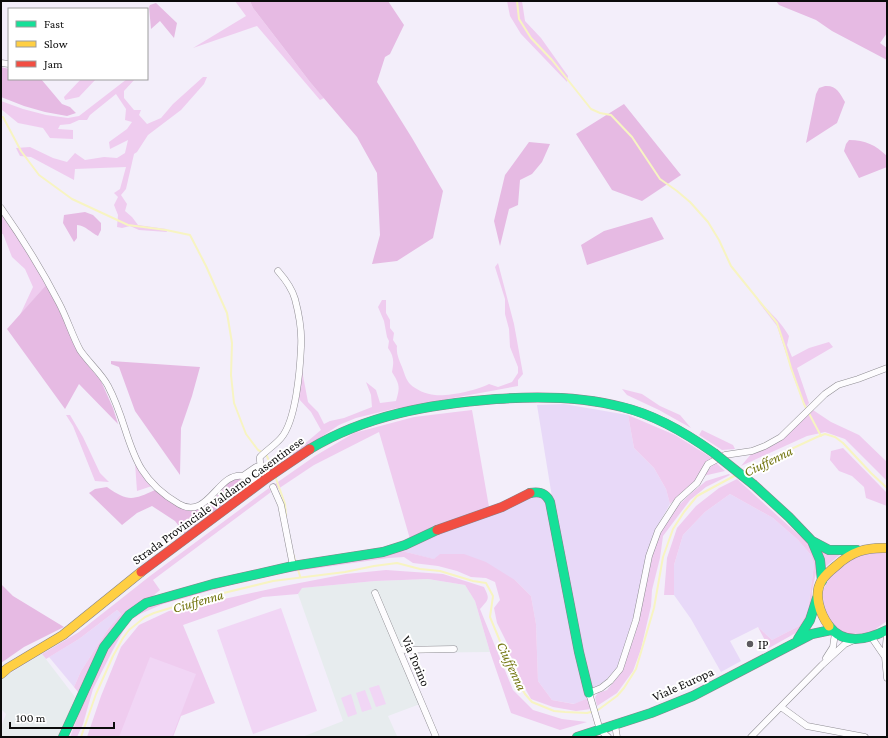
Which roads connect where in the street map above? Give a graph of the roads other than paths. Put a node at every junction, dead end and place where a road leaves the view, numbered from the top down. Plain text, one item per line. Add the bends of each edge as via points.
1 (1, 208) edge
2 (278, 270) dead end
3 (887, 368) edge
4 (261, 465) junction
5 (266, 472) dead end
6 (243, 476) junction
7 (259, 484) junction
8 (273, 487) dead end
9 (812, 541) junction
10 (887, 548) edge
11 (858, 550) junction
12 (293, 566) junction
13 (822, 581) junction
14 (375, 593) dead end
15 (817, 598) junction
16 (887, 631) edge
17 (833, 632) junction
18 (872, 638) junction
19 (856, 640) junction
20 (795, 643) junction
21 (454, 649) dead end
22 (399, 650) junction
23 (885, 656) junction
24 (822, 665) junction
25 (1, 674) edge
26 (887, 678) edge
27 (589, 693) junction
28 (781, 706) junction
29 (615, 725) junction
30 (597, 731) edge
31 (63, 737) edge
32 (436, 737) edge
33 (577, 737) edge
34 (608, 737) edge
35 (617, 737) edge
36 (751, 737) edge
37 (865, 737) edge

1 - 6 street via 44,272 80,349 107,384 136,462 146,477 161,492 180,505 192,508 207,501 224,482
2 - 4 street via 295,298 301,346 295,401 289,423 281,438 260,457
3 - 27 street via 838,385 825,394 781,437 765,446 752,451 725,454 708,464 697,483 678,500 658,531 649,556 636,620 620,670 601,688
4 - 5 street
4 - 6 street
6 - 7 street
7 - 9 main road, Strada Provinciale Valdarno Casentinese, bridge via 313,447 361,424 396,414 506,398 578,398 630,408 679,429 714,452 754,485
7 - 25 main road, Strada Provinciale Valdarno Casentinese via 144,568 62,636
8 - 12 street via 281,504
9 - 11 main road, Strada Provinciale Valdarno Casentinese via 829,550
9 - 13 main road, Strada Provinciale Valdarno Casentinese via 820,560
10 - 11 main road, Strada Provinciale Valdarno Casentinese
11 - 13 main road via 844,559
12 - 27 main road via 383,552 446,526 502,507 527,494 542,493 550,502 553,513
12 - 31 main road via 175,594 146,603 129,614 104,647
13 - 15 main road, Viale Europa
14 - 22 street, Via Torino
15 - 17 main road via 824,619
15 - 20 main road, Viale Europa via 808,624
16 - 18 main road
16 - 23 street
17 - 19 main road
17 - 20 main road, Viale Europa via 812,634
17 - 24 street via 833,647
18 - 19 main road
18 - 23 street
19 - 24 street via 845,644
20 - 29 main road, Viale Europa via 693,696
21 - 22 street
22 - 32 street, Via Torino
23 - 26 street
24 - 28 street
27 - 30 street
28 - 36 street
28 - 37 street via 807,726
29 - 30 main road, Viale Europa
29 - 35 street
30 - 33 main road, Viale Europa
30 - 34 street

